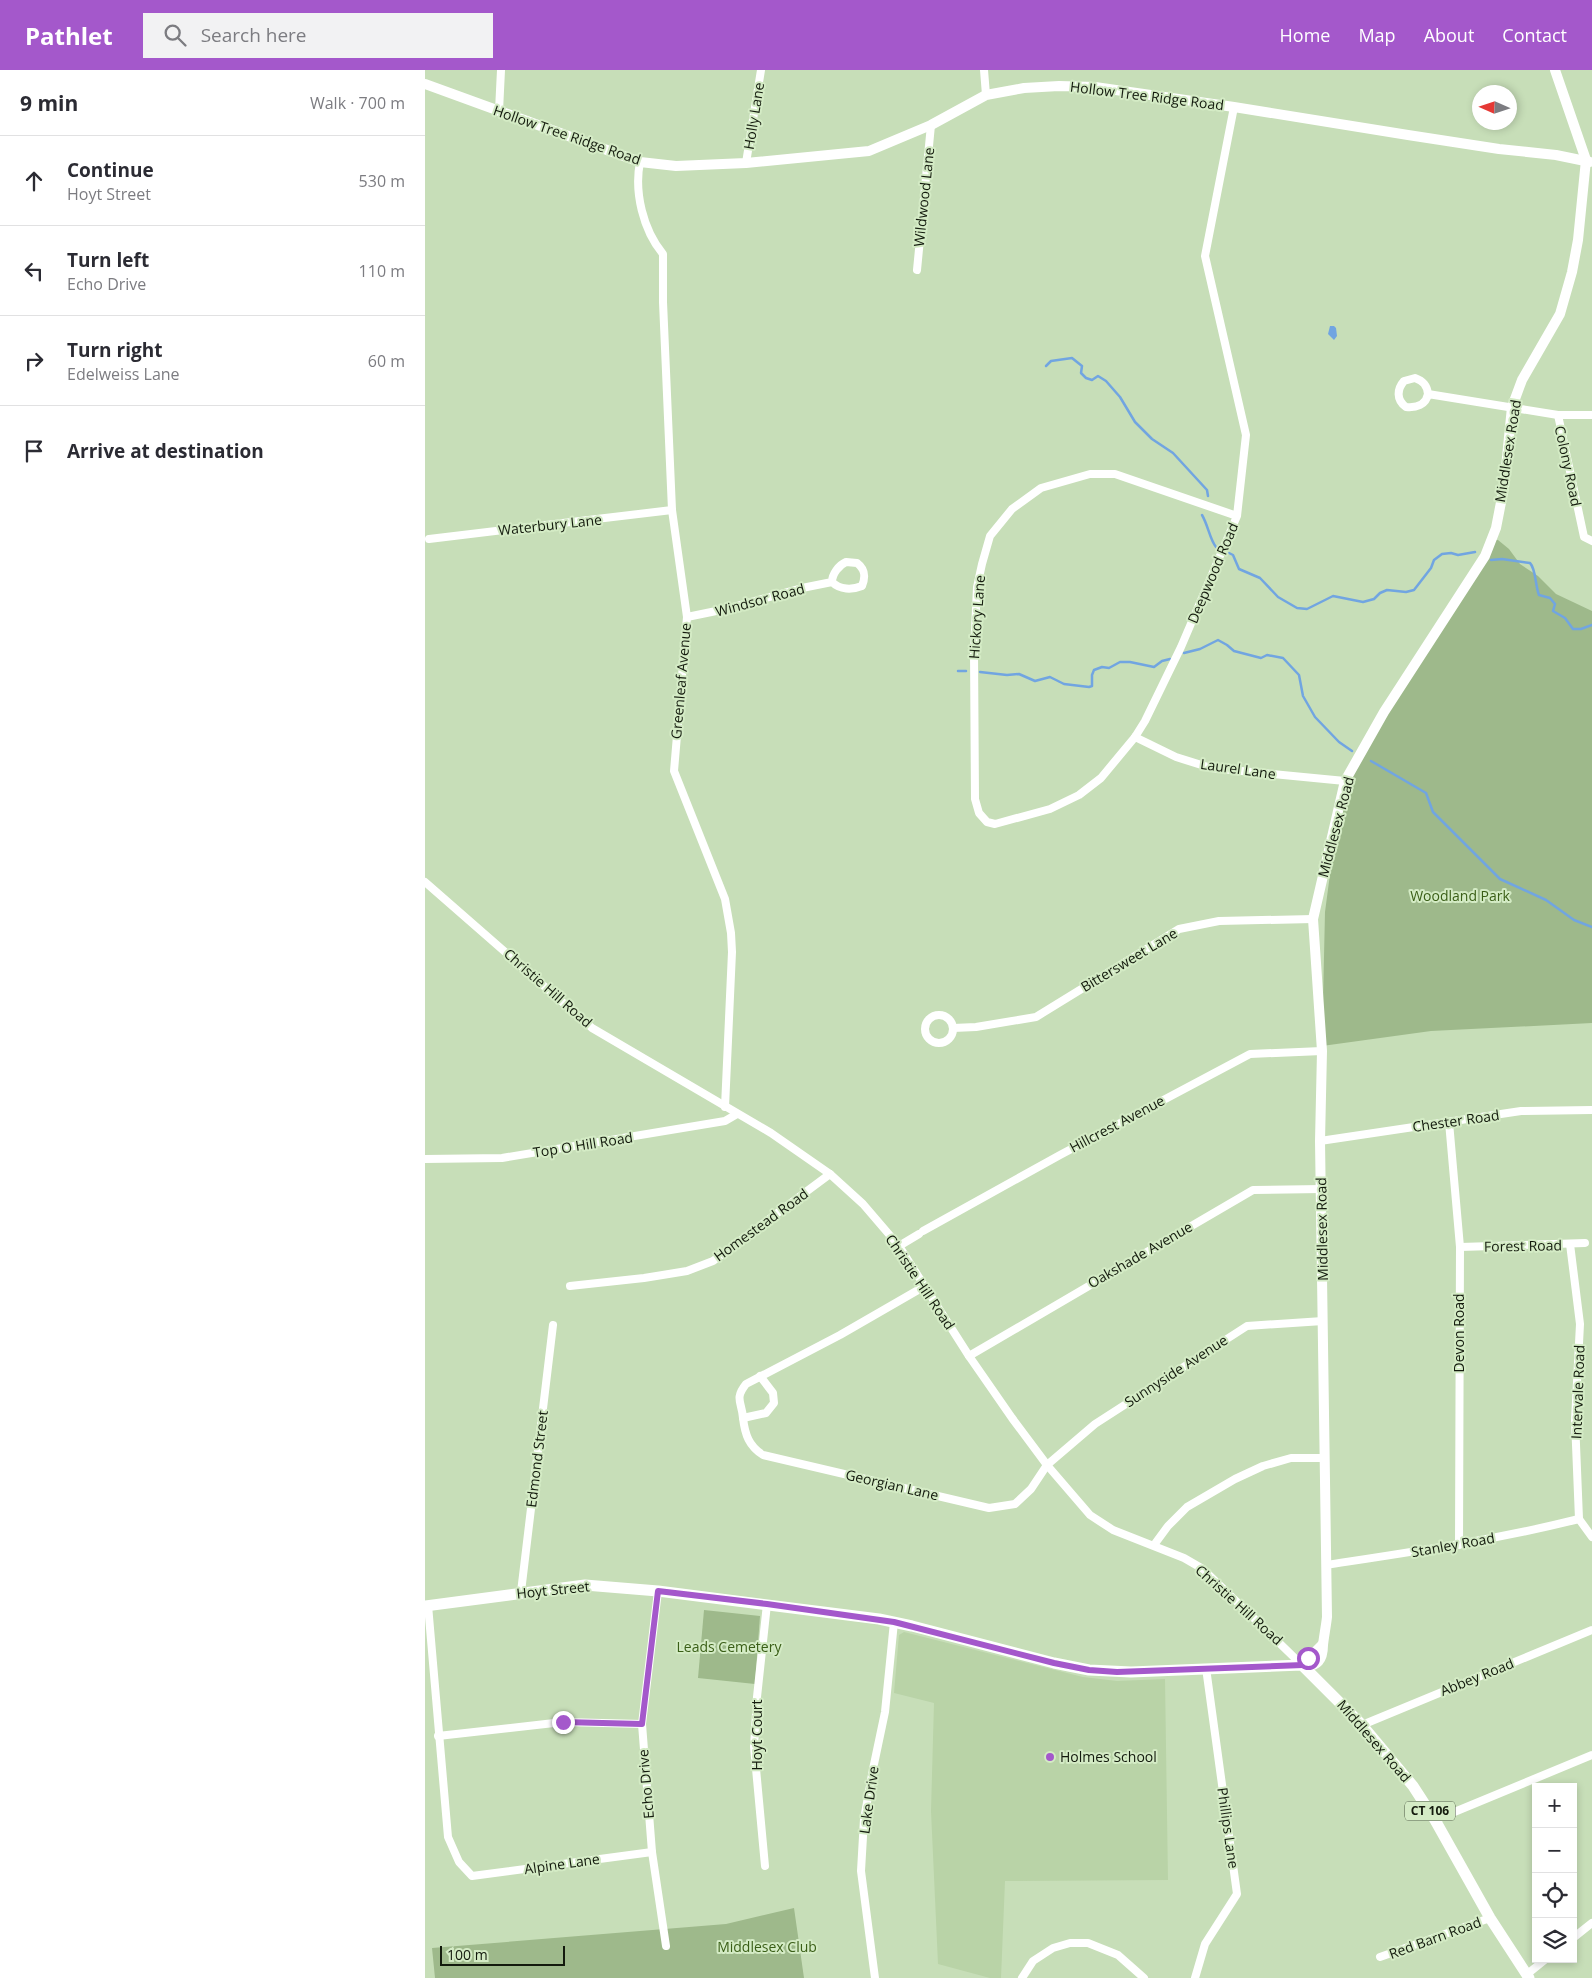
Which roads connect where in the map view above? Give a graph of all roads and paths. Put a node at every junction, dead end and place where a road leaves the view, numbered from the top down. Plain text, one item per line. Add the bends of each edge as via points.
1 (501, 70) edge
2 (761, 70) edge
3 (984, 70) edge
4 (1555, 70) edge
5 (425, 84) edge
6 (986, 95) junction
7 (1235, 107) junction
8 (499, 111) junction
9 (931, 124) junction
10 (1589, 161) edge
11 (640, 162) junction
12 (746, 163) junction
13 (917, 270) dead end
14 (1428, 394) dead end
15 (1513, 406) junction
16 (1558, 415) junction
17 (1592, 415) edge
18 (672, 510) junction
19 (1237, 516) junction
20 (429, 539) dead end
21 (1592, 541) edge
22 (832, 582) junction
23 (687, 617) junction
24 (1135, 737) junction
25 (1345, 781) junction
26 (987, 822) joint
27 (425, 882) edge
28 (1313, 919) junction
29 (953, 1028) dead end
30 (1322, 1051) junction
31 (725, 1106) junction
32 (1592, 1110) edge
33 (737, 1114) junction
34 (1449, 1122) junction
35 (1320, 1140) junction
36 (425, 1159) edge
37 (830, 1174) junction
38 (1322, 1189) junction
39 (1585, 1243) dead end
40 (1570, 1244) junction
41 (899, 1246) junction
42 (1460, 1247) junction
43 (570, 1286) dead end
44 (925, 1286) junction
45 (1323, 1321) junction
46 (553, 1326) dead end
47 (969, 1356) junction
48 (760, 1376) junction
49 (743, 1418) junction
50 (1324, 1458) junction
51 (1047, 1465) junction
52 (1579, 1519) junction
53 (1592, 1537) edge
54 (1459, 1545) junction
55 (1154, 1546) junction
56 (1326, 1565) junction
57 (658, 1591) junction
58 (521, 1592) junction
59 (767, 1604) junction
60 (427, 1606) edge
61 (894, 1622) junction
62 (1592, 1630) edge
63 (1303, 1665) junction
64 (1206, 1668) junction
65 (642, 1724) junction
66 (1362, 1725) junction
67 (438, 1736) junction
68 (1592, 1755) edge
69 (1435, 1820) junction
70 (652, 1852) junction
71 (765, 1866) dead end
72 (1490, 1918) junction
73 (1592, 1923) edge
74 (1577, 1935) edge
75 (665, 1946) dead end
76 (1380, 1957) dead end
77 (1542, 1963) edge
78 (1528, 1976) edge
79 (875, 1978) edge
80 (1022, 1978) edge
81 (1143, 1978) edge
82 (1195, 1978) edge

1 - 8 street
2 - 12 street, Holly Lane
3 - 6 street
4 - 10 street, Middlesex Road
5 - 8 street, Hollow Tree Ridge Road
6 - 7 street, Hollow Tree Ridge Road via 1024,88 1095,87
6 - 9 street, Hollow Tree Ridge Road
7 - 10 street, Hollow Tree Ridge Road
7 - 19 street, Deepwood Road via 1205,256 1246,435
8 - 11 street, Hollow Tree Ridge Road
9 - 12 street, Hollow Tree Ridge Road via 869,150
9 - 13 street, Wildwood Lane
10 - 15 street, Middlesex Road via 1572,272 1560,314 1522,380
11 - 12 street, Hollow Tree Ridge Road via 675,166
11 - 18 street, Greenleaf Avenue via 637,178 643,211 655,245 663,254
14 - 15 street, Colony Road
15 - 16 street, Colony Road
15 - 25 street, Middlesex Road via 1504,487 1485,556 1389,704
16 - 17 street, Colony Road
16 - 21 street, Colony Road via 1584,537
18 - 20 street, Waterbury Lane
18 - 23 street, Greenleaf Avenue
19 - 24 street, Deepwood Road via 1181,647
19 - 26 street, Hickory Lane via 1115,474 1091,474 1041,488 1012,509 990,536 975,612 975,799 979,813
22 - 22 street, Windsor Road via 832,577 843,563 851,561 864,570 862,586 857,588 839,587
22 - 23 street, Windsor Road
23 - 31 street, Greenleaf Avenue via 674,771 725,899 731,933
24 - 25 street, Laurel Lane via 1176,757 1211,768
24 - 26 street, Deepwood Road via 1101,778 1079,795 1050,809 995,824
25 - 28 street, Middlesex Road
27 - 31 street, Christie Hill Road via 592,1028
28 - 29 street, Bittersweet Lane via 1219,921 1179,929 1036,1018
28 - 30 street, Middlesex Road
30 - 35 street, Middlesex Road
30 - 41 street, Hillcrest Avenue via 1250,1054 1060,1155
31 - 33 street, Christie Hill Road
32 - 34 street, Chester Road via 1521,1111
33 - 36 street, Top O Hill Road via 725,1122 552,1151 502,1158
33 - 37 street, Christie Hill Road
34 - 35 street, Chester Road
34 - 42 street, Devon Road
35 - 38 street, Middlesex Road
37 - 41 street, Christie Hill Road via 863,1204
37 - 43 street, Homestead Road via 713,1261 687,1271
38 - 45 street, Middlesex Road
38 - 47 street, Oakshade Avenue via 1253,1190
39 - 40 street, Forest Road
40 - 42 street, Forest Road
40 - 52 street, Intervale Road via 1580,1324 1575,1420
41 - 44 street, Christie Hill Road
42 - 54 street, Devon Road
44 - 47 street, Christie Hill Road
44 - 48 street, Georgian Lane
45 - 50 street, Middlesex Road
45 - 51 street, Sunnyside Avenue via 1247,1326 1095,1424
46 - 58 street, Edmond Street
47 - 51 street, Christie Hill Road
48 - 49 street, Georgian Lane via 740,1391
48 - 49 street via 773,1392 774,1403 766,1413
49 - 51 street, Georgian Lane via 746,1436 762,1455 989,1508 1015,1504 1031,1489
50 - 55 street via 1291,1458 1235,1479 1187,1507
50 - 56 street, Middlesex Road
51 - 55 street, Christie Hill Road via 1091,1515 1113,1530
52 - 53 street
52 - 54 street, Stanley Road
54 - 56 street, Stanley Road
55 - 63 street, Christie Hill Road via 1203,1569
56 - 63 street, Middlesex Road via 1327,1617 1323,1644
57 - 58 main road, Hoyt Street via 585,1584
57 - 59 main road, Hoyt Street
57 - 65 street, Echo Drive
58 - 60 main road, Hoyt Street
59 - 61 main road, Hoyt Street
59 - 71 street, Hoyt Court via 754,1747
60 - 67 street
61 - 64 main road, Hoyt Street via 1089,1670
61 - 79 street, Lake Drive via 885,1712 864,1819 862,1862
62 - 66 street, Abbey Road
63 - 64 main road, Hoyt Street
63 - 66 main road, Middlesex Road / CT 106
64 - 82 street, Phillips Lane via 1237,1894 1205,1944
65 - 67 street via 563,1722
65 - 70 street, Echo Drive
66 - 69 main road, Middlesex Road / CT 106 via 1400,1769
67 - 70 street, Alpine Lane via 448,1836 459,1862 471,1876
68 - 69 street
69 - 72 main road, Middlesex Road / CT 106
70 - 75 street, Echo Drive
72 - 76 street, Red Barn Road
72 - 78 main road, Middlesex Road / CT 106
73 - 74 street
77 - 78 street
80 - 81 street via 1033,1961 1053,1948 1070,1943 1088,1943 1118,1955

